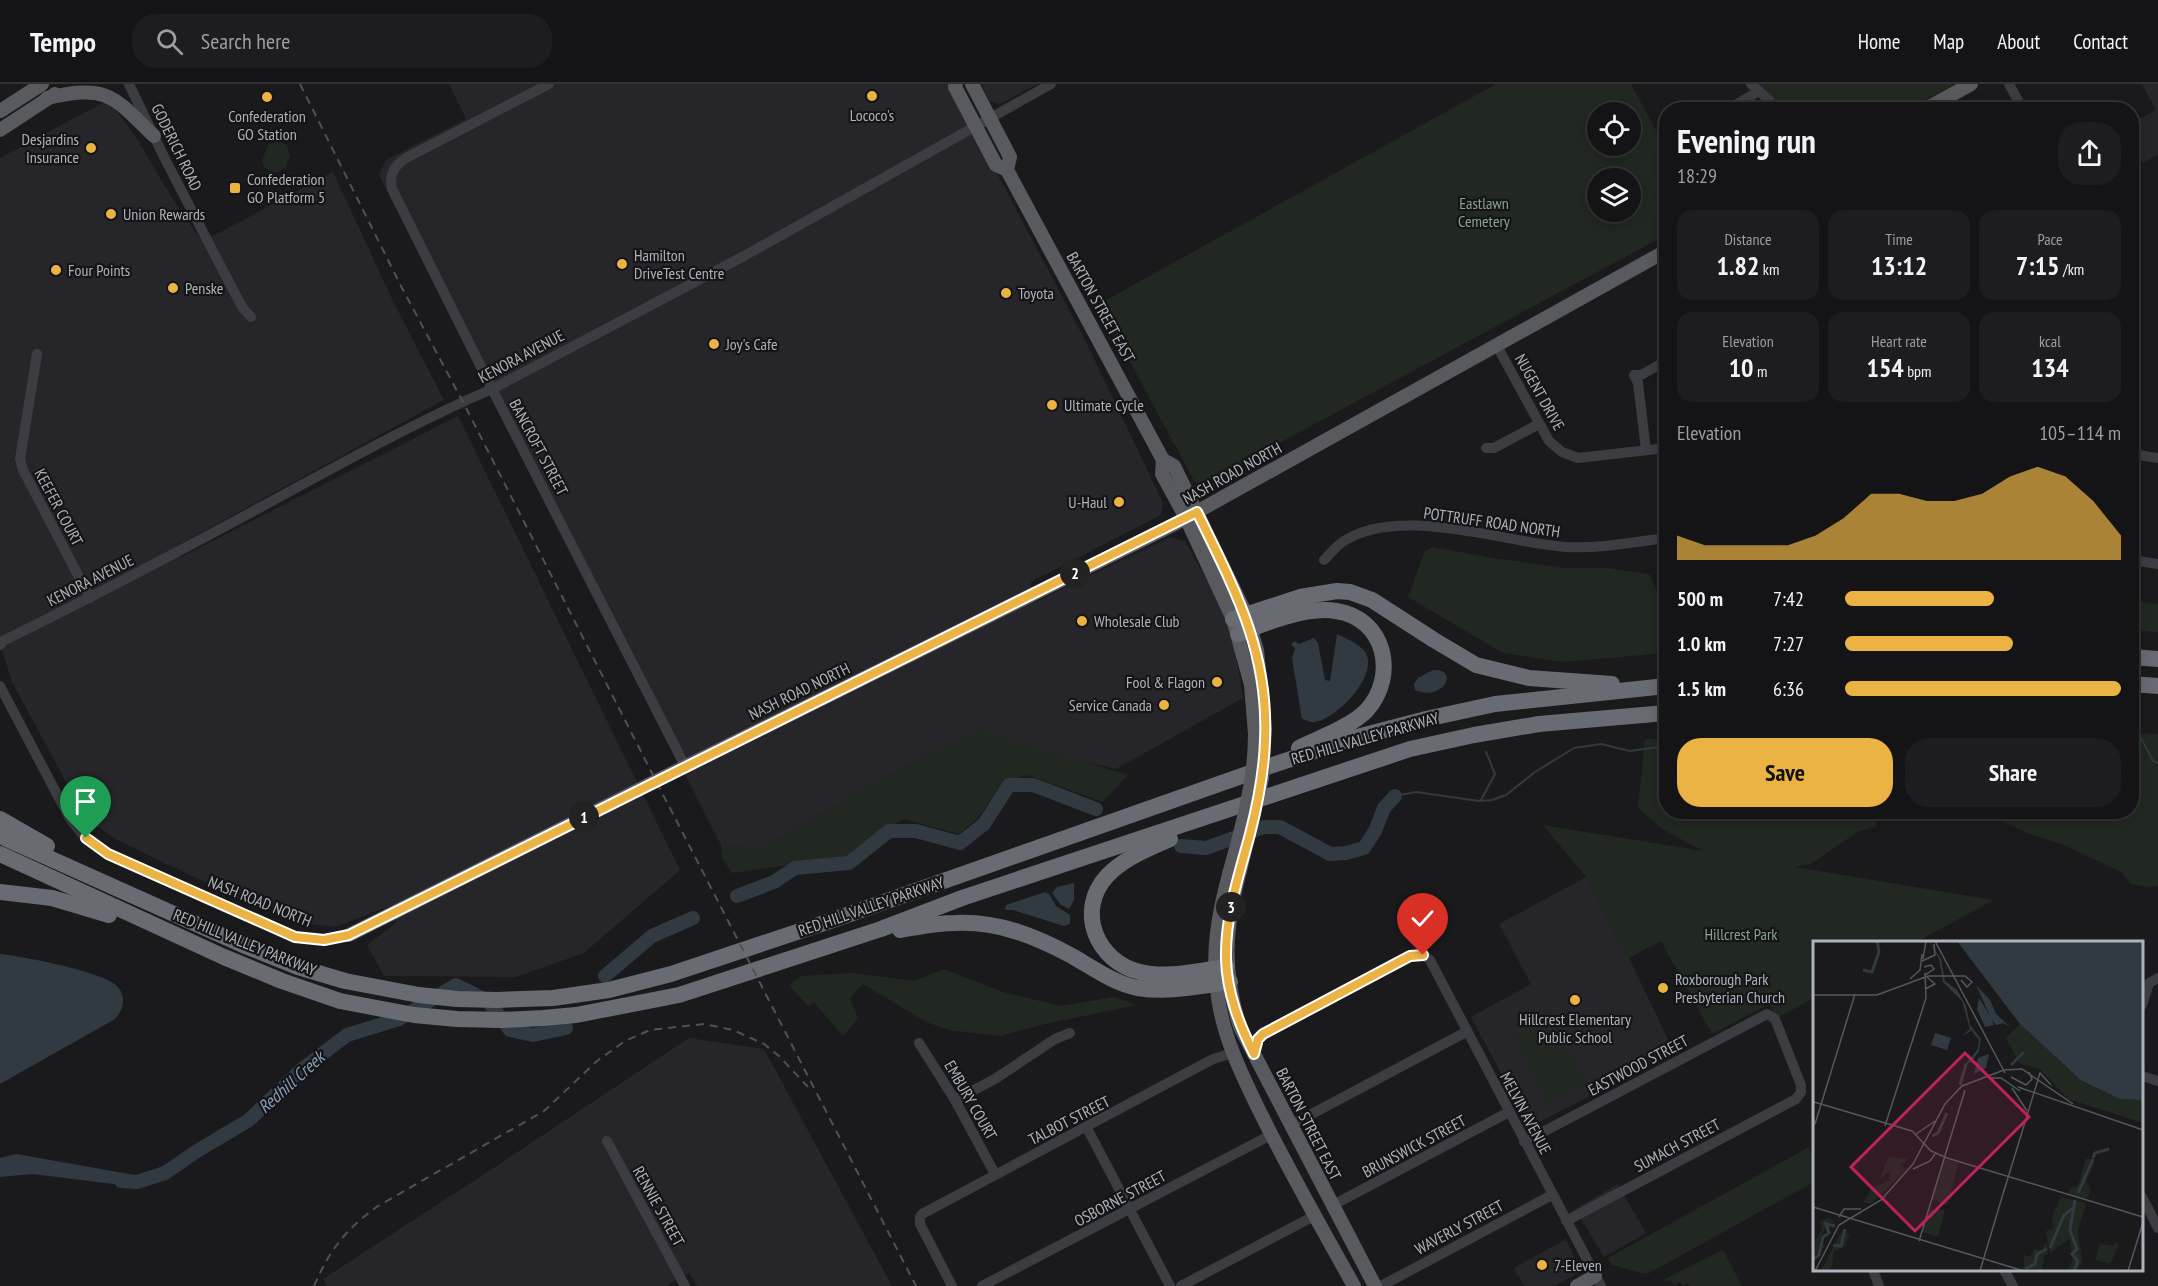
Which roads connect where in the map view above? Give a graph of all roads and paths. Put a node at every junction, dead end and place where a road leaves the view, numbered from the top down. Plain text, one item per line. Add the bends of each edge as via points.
1 (42, 84) edge
2 (73, 84) edge
3 (129, 84) edge
4 (549, 84) edge
5 (956, 84) edge
6 (972, 84) edge
7 (1051, 84) edge
8 (1971, 84) edge
9 (2009, 84) edge
10 (1755, 88) edge
11 (48, 98) junction
12 (1737, 102) edge
13 (1770, 102) edge
14 (1938, 102) edge
15 (2019, 102) edge
16 (0, 111) edge
17 (989, 118) junction
18 (975, 126) junction
19 (0, 130) edge
20 (154, 136) junction
21 (1007, 170) junction
22 (1659, 255) edge
23 (251, 317) dead end
24 (1497, 346) junction
25 (38, 354) dead end
26 (1659, 365) edge
27 (492, 389) junction
28 (1539, 424) junction
29 (1486, 448) dead end
30 (1659, 449) edge
31 (1646, 450) junction
32 (2139, 455) edge
33 (2158, 458) edge
34 (1191, 515) junction
35 (1659, 539) edge
36 (1324, 560) dead end
37 (2139, 561) edge
38 (2158, 564) edge
39 (90, 598) junction
40 (1242, 624) junction
41 (0, 645) edge
42 (2139, 658) edge
43 (2158, 659) edge
44 (2139, 685) edge
45 (0, 686) edge
46 (1659, 686) edge
47 (2158, 686) edge
48 (1636, 688) junction
49 (1659, 714) edge
50 (685, 766) junction
51 (1270, 766) junction
52 (1210, 816) junction
53 (0, 819) edge
54 (0, 836) edge
55 (0, 854) edge
56 (79, 870) junction
57 (0, 892) edge
58 (162, 929) junction
59 (881, 929) junction
60 (349, 935) joint
61 (1222, 976) junction
62 (2158, 978) edge
63 (2143, 1002) edge
64 (1466, 1032) junction
65 (1070, 1033) dead end
66 (920, 1043) dead end
67 (1233, 1053) junction
68 (1254, 1054) junction
69 (2143, 1076) edge
70 (1269, 1080) junction
71 (2158, 1081) edge
72 (1800, 1094) joint
73 (955, 1100) junction
74 (1509, 1112) junction
75 (1291, 1125) junction
76 (1087, 1128) junction
77 (1271, 1135) junction
78 (607, 1141) dead end
79 (1524, 1142) junction
80 (1308, 1159) junction
81 (995, 1174) junction
82 (1552, 1195) junction
83 (2143, 1199) edge
84 (1333, 1205) junction
85 (1130, 1210) junction
86 (1314, 1216) junction
87 (1566, 1221) junction
88 (2158, 1228) edge
89 (1875, 1271) edge
90 (2005, 1271) edge
91 (1598, 1281) edge
92 (685, 1286) edge
93 (952, 1286) edge
94 (982, 1286) edge
95 (1170, 1286) edge
96 (1182, 1286) edge
97 (1354, 1286) edge
98 (1375, 1286) edge
99 (1381, 1286) edge
100 (1577, 1286) edge
101 (1880, 1286) edge
102 (2013, 1286) edge

1 - 16 main road
2 - 11 main road
3 - 20 street, GODERICH ROAD
4 - 27 street, BANCROFT STREET via 406,158 390,179
5 - 18 main road, BARTON STREET EAST
6 - 17 main road, BARTON STREET EAST
7 - 17 street, KENORA AVENUE
8 - 14 main road
9 - 15 street
10 - 12 street
10 - 13 street
11 - 19 main road
11 - 20 main road via 72,91 105,93
17 - 18 street, KENORA AVENUE
17 - 21 main road, BARTON STREET EAST via 1010,157
18 - 21 main road, BARTON STREET EAST via 996,165
18 - 27 street, KENORA AVENUE via 744,256
20 - 23 street, GODERICH ROAD via 242,307
21 - 34 main road, BARTON STREET EAST via 1163,460 1162,474
22 - 24 main road, NASH ROAD NORTH
24 - 28 street, NUGENT DRIVE
24 - 34 main road, NASH ROAD NORTH
25 - 39 street, KEEFER COURT via 20,459 22,470
26 - 31 street via 1634,375
27 - 39 street, KENORA AVENUE via 375,446
27 - 50 street, BANCROFT STREET
28 - 29 street via 1494,448
28 - 31 street, NUGENT DRIVE via 1549,441 1578,458
30 - 31 street, NUGENT DRIVE
32 - 33 street
34 - 40 main road, BARTON STREET EAST
34 - 50 main road, NASH ROAD NORTH
35 - 36 street, POTTRUFF ROAD NORTH via 1568,547 1444,528 1380,527 1342,542
37 - 38 street
39 - 41 street, KENORA AVENUE
40 - 48 highway via 1300,597 1350,592 1372,600 1476,665 1529,678
40 - 51 highway via 1336,611 1366,625 1384,658 1381,688 1361,715
40 - 61 main road, BARTON STREET EAST, bridge via 1258,661 1262,779 1234,873
42 - 43 highway
44 - 47 highway
45 - 60 street, NASH ROAD NORTH via 70,819 86,838 108,854 295,937 324,940
46 - 48 highway, RED HILL VALLEY PARKWAY
48 - 51 highway, RED HILL VALLEY PARKWAY via 1495,704 1357,737
49 - 52 highway, RED HILL VALLEY PARKWAY via 1539,724 1410,749
50 - 60 main road, NASH ROAD NORTH
51 - 56 highway, RED HILL VALLEY PARKWAY via 642,983 553,998 458,999 345,981 243,945
52 - 59 highway, RED HILL VALLEY PARKWAY via 962,898
52 - 61 highway via 1116,868 1098,889 1091,917 1106,953 1128,969 1152,974
53 - 56 highway
54 - 56 highway
55 - 58 highway
57 - 58 highway via 52,898
58 - 59 highway, RED HILL VALLEY PARKWAY via 340,1001 414,1015 502,1020 576,1015 679,995
59 - 61 highway via 977,923 1016,931 1126,985 1154,989
61 - 67 main road, BARTON STREET EAST via 1218,996
61 - 68 main road, BARTON STREET EAST
62 - 63 street via 2149,983
64 - 68 street, MELVIN AVENUE via 1430,960 1423,955 1410,956 1263,1034
64 - 74 street, MELVIN AVENUE
64 - 75 street
65 - 73 street
66 - 73 street, EMBURY COURT
67 - 76 street, TALBOT STREET via 1214,1059
67 - 77 main road, BARTON STREET EAST
68 - 70 main road, BARTON STREET EAST
69 - 71 street
70 - 75 main road, BARTON STREET EAST
70 - 77 main road via 1276,1116
72 - 79 street, EASTWOOD STREET via 1801,1085 1776,1020 1767,1014
72 - 87 street, SUMACH STREET
73 - 81 street, EMBURY COURT
74 - 79 street, MELVIN AVENUE
74 - 84 street, BRUNSWICK STREET
75 - 80 main road, BARTON STREET EAST
76 - 81 street, TALBOT STREET
76 - 85 street
77 - 80 main road via 1284,1137
77 - 85 street, OSBORNE STREET
77 - 86 main road, BARTON STREET EAST
78 - 92 street, RENNIE STREET
79 - 82 street, MELVIN AVENUE
80 - 84 main road, BARTON STREET EAST
81 - 93 street, TALBOT STREET via 920,1217
82 - 87 street, MELVIN AVENUE
82 - 99 street, WAVERLY STREET
83 - 88 street
84 - 98 main road, BARTON STREET EAST
85 - 94 street, OSBORNE STREET
85 - 95 street
86 - 96 street
86 - 97 main road, BARTON STREET EAST
87 - 91 street, MELVIN AVENUE
89 - 101 street
90 - 102 street
91 - 100 main road

